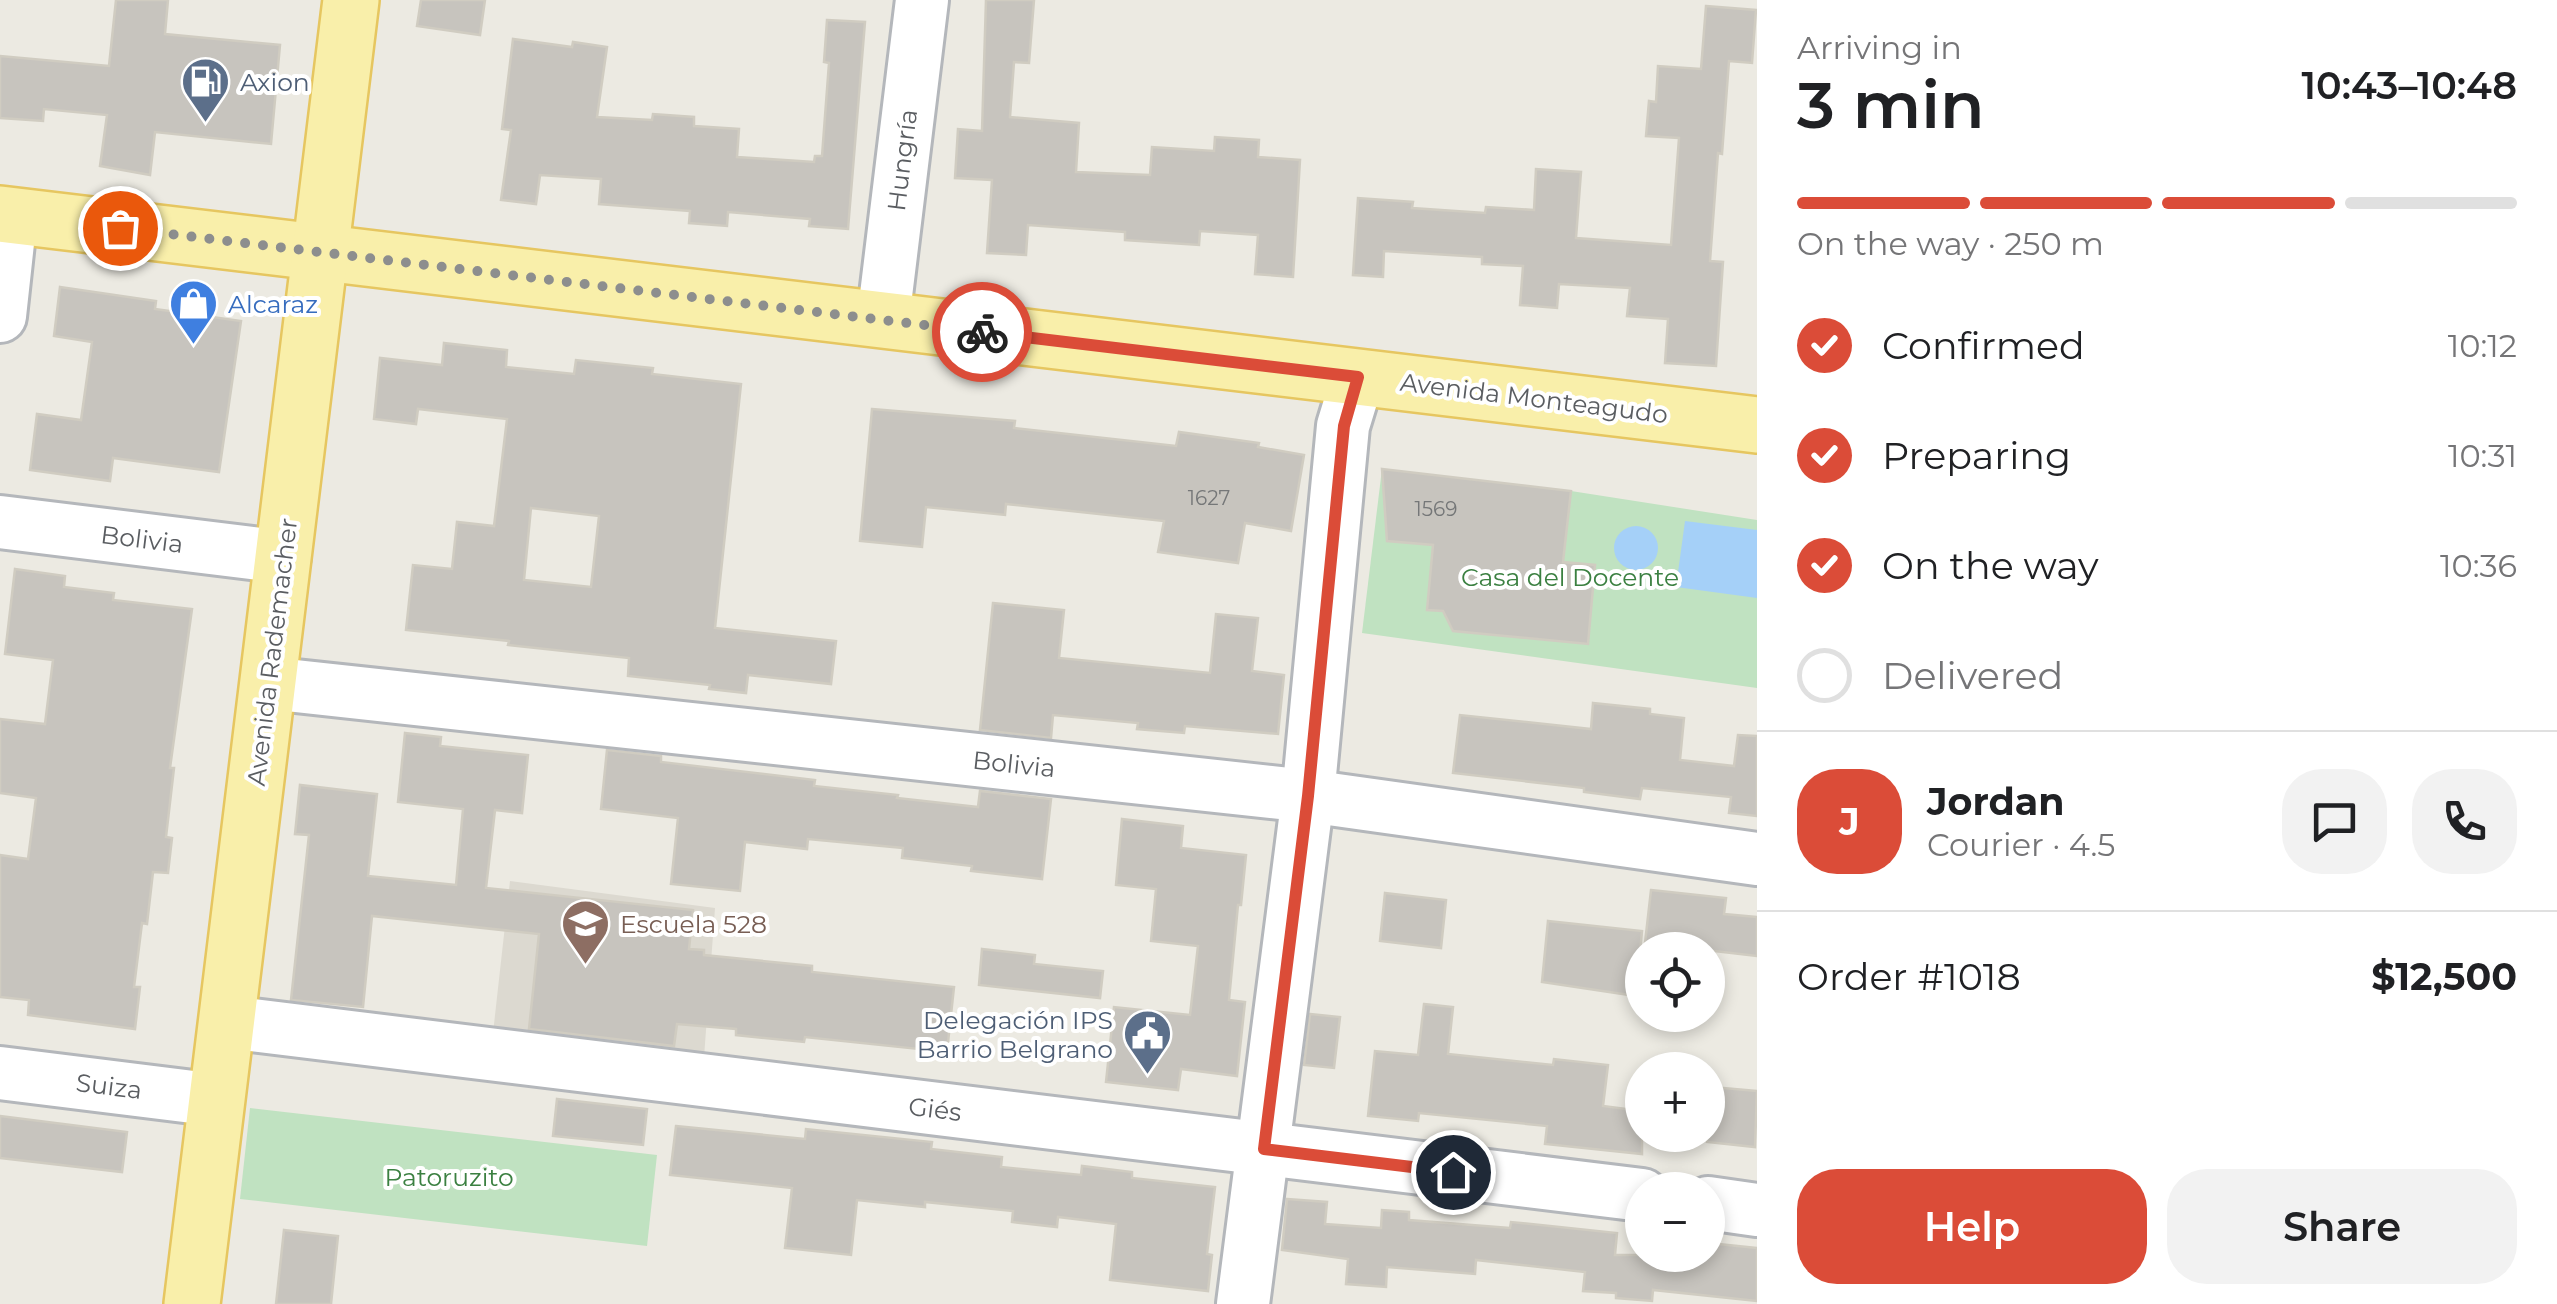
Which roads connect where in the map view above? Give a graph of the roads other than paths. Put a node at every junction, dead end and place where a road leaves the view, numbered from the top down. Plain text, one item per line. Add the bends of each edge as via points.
1 (351, 0) edge
2 (922, 0) edge
3 (5, 214) edge
4 (320, 252) junction
5 (0, 316) edge
6 (882, 320) junction
7 (1358, 377) junction
8 (1757, 424) edge
9 (0, 522) edge
10 (284, 557) junction
11 (268, 683) junction
12 (1308, 796) junction
13 (1757, 858) edge
14 (227, 1022) junction
15 (0, 1073) edge
16 (217, 1100) junction
17 (1264, 1149) junction
18 (1625, 1194) edge
19 (1725, 1206) edge
20 (1757, 1210) edge
21 (192, 1304) edge
22 (1243, 1304) edge

1 - 4 main road, Avenida Rademacher
2 - 6 street, Hungría
3 - 4 main road, Avenida Monteagudo
3 - 5 street
4 - 6 main road, Avenida Monteagudo
4 - 10 main road, Avenida Rademacher
6 - 7 main road, Avenida Monteagudo
7 - 8 main road, Avenida Monteagudo
7 - 12 street via 1344,426
9 - 10 street, Bolivia
10 - 11 main road, Avenida Rademacher
11 - 12 street, Bolivia
11 - 14 main road, Avenida Rademacher
12 - 13 street, Bolivia
12 - 17 street
14 - 16 main road, Avenida Rademacher
14 - 17 street, Giés
15 - 16 street, Suiza
16 - 21 main road, Avenida Rademacher
17 - 18 street, Giés
17 - 22 street
19 - 20 street

